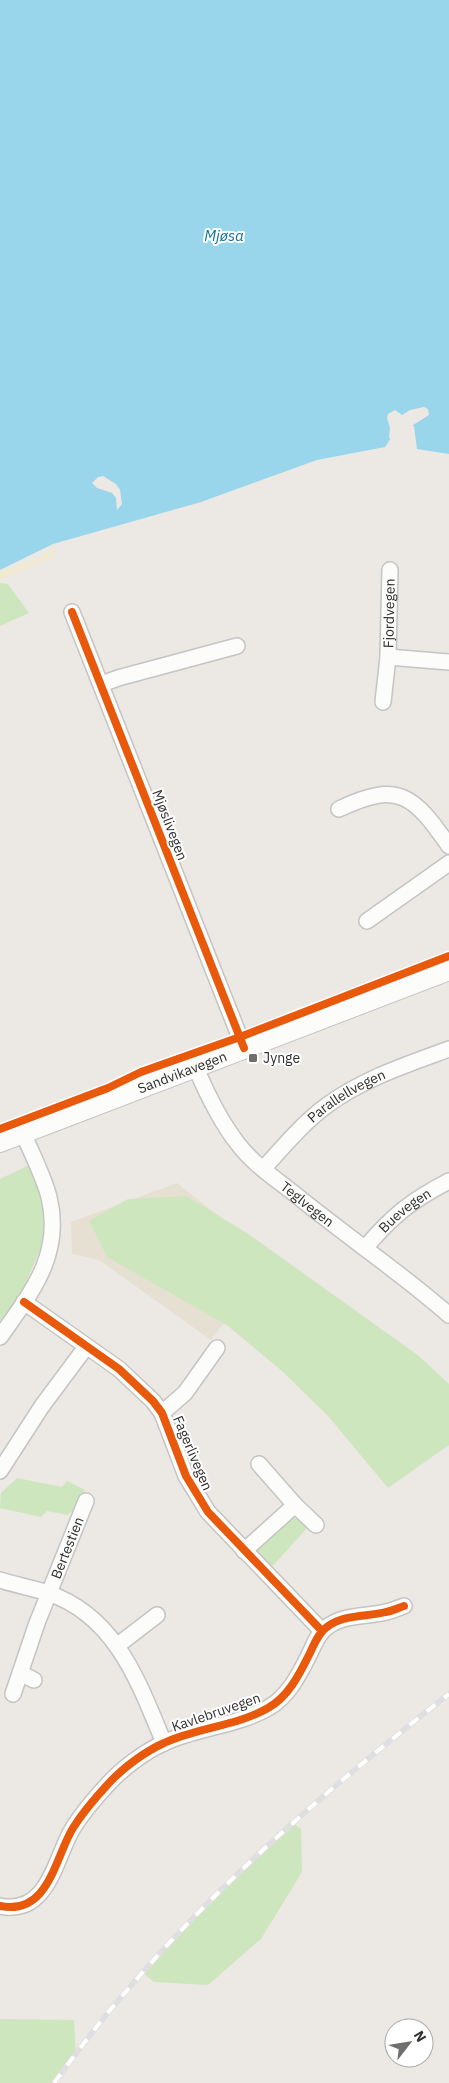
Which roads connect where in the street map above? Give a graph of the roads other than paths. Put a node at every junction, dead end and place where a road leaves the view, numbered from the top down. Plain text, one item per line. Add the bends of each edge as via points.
1 (390, 570) dead end
2 (72, 612) dead end
3 (237, 646) dead end
4 (388, 657) junction
5 (449, 662) edge
6 (102, 684) junction
7 (384, 702) dead end
8 (339, 809) dead end
9 (449, 846) edge
10 (449, 862) edge
11 (367, 921) dead end
12 (449, 970) edge
13 (244, 1048) junction
14 (449, 1049) edge
15 (196, 1068) junction
16 (24, 1133) junction
17 (0, 1142) edge
18 (264, 1169) junction
19 (449, 1181) edge
20 (365, 1248) junction
21 (24, 1302) junction
22 (449, 1315) edge
23 (0, 1337) edge
24 (86, 1347) junction
25 (217, 1348) dead end
26 (162, 1413) junction
27 (259, 1464) dead end
28 (4, 1473) edge
29 (86, 1501) dead end
30 (295, 1505) junction
31 (316, 1525) dead end
32 (244, 1551) junction
33 (0, 1580) edge
34 (49, 1593) junction
35 (404, 1606) dead end
36 (157, 1615) dead end
37 (322, 1631) junction
38 (118, 1645) junction
39 (20, 1673) junction
40 (34, 1680) dead end
41 (13, 1694) dead end
42 (164, 1742) junction
43 (0, 1906) edge

1 - 4 street, Fjordvegen
2 - 6 street, Mjøslivegen
3 - 6 street
4 - 5 street, Fjordvegen
4 - 7 street, Fjordvegen
6 - 13 street, Mjøslivegen
8 - 9 street via 376,794 396,794 413,802
10 - 11 street
12 - 13 main road, Sandvikavegen
13 - 15 main road, Sandvikavegen
14 - 18 street, Parallellvegen via 370,1081 326,1106
15 - 16 main road, Sandvikavegen
15 - 18 street, Teglvegen via 226,1129
16 - 17 main road, Sandvikavegen
16 - 21 street via 48,1196 52,1231 46,1262
18 - 20 street, Teglvegen
19 - 20 street, Buevegen via 408,1204
20 - 22 street, Teglvegen
21 - 23 street
21 - 24 street, Fagerlivegen
24 - 26 street, Fagerlivegen via 119,1369
24 - 28 street via 42,1406
25 - 26 street, Fagerlivegen via 185,1393
26 - 32 street, Fagerlivegen via 197,1497
27 - 30 street
29 - 34 street, Bertestien
30 - 31 street
30 - 32 street
32 - 37 street, Fagerlivegen
33 - 34 street, Bertestien
34 - 38 street, Bertestien via 74,1605
34 - 39 street, Bertestien
35 - 37 street via 338,1621
36 - 38 street
37 - 42 street, Kavlebruvegen via 290,1688 269,1708
38 - 42 street, Bertestien
39 - 40 street
39 - 41 street, Bertestien
42 - 43 street, Kavlebruvegen via 114,1777 94,1799 72,1828 40,1894 24,1904

